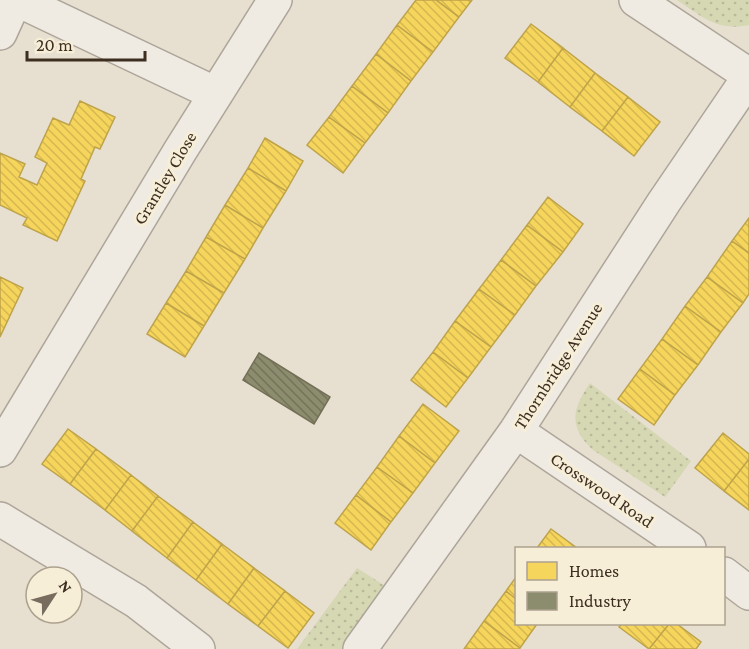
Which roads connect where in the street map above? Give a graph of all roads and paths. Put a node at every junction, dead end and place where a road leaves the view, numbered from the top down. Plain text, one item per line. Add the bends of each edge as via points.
1 (16, 0) edge
2 (275, 0) edge
3 (636, 0) edge
4 (0, 33) edge
5 (749, 76) edge
6 (216, 94) junction
7 (516, 431) junction
8 (0, 450) edge
9 (0, 519) edge
10 (686, 547) edge
11 (725, 575) edge
12 (749, 592) edge
13 (198, 649) edge
14 (360, 649) edge

1 - 4 street
1 - 6 street
2 - 6 street, Grantley Close
3 - 5 street
5 - 7 street, Thornbridge Avenue
6 - 8 street, Grantley Close
7 - 10 street, Crosswood Road
7 - 14 street, Thornbridge Avenue
9 - 13 street via 136,601
11 - 12 street

